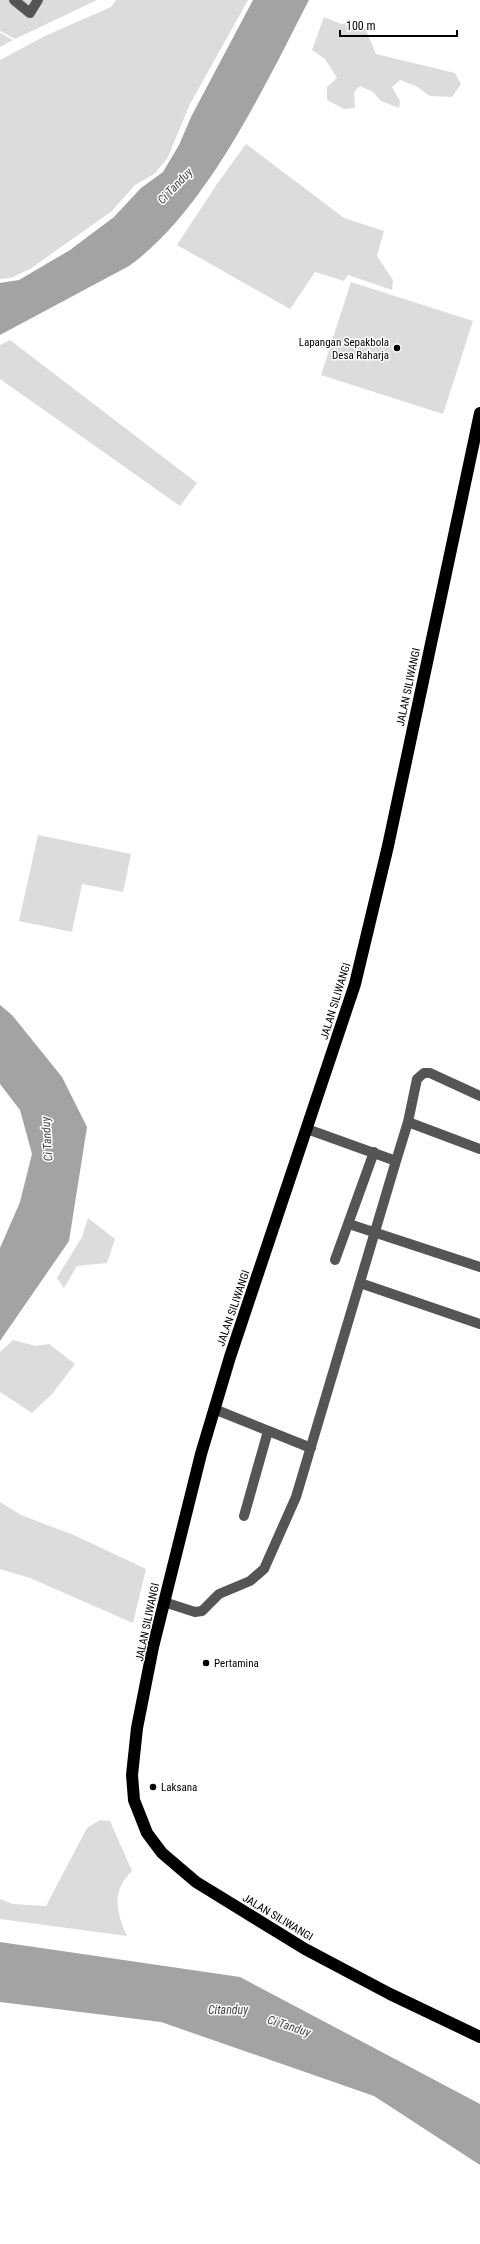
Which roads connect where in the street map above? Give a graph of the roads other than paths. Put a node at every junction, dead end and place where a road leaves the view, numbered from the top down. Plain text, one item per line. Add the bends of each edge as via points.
1 (14, 0) edge
2 (38, 0) edge
3 (480, 413) edge
4 (478, 431) edge
5 (480, 1096) edge
6 (408, 1122) junction
7 (307, 1129) junction
8 (480, 1149) edge
9 (374, 1152) junction
10 (396, 1161) junction
11 (348, 1224) junction
12 (376, 1232) junction
13 (335, 1260) dead end
14 (480, 1267) edge
15 (360, 1283) junction
16 (480, 1325) edge
17 (214, 1409) junction
18 (268, 1431) junction
19 (311, 1448) junction
20 (244, 1516) dead end
21 (164, 1602) junction
22 (480, 2036) edge

1 - 2 street via 30,13
3 - 4 highway, JALAN SILIWANGI
4 - 7 highway, JALAN SILIWANGI via 372,916 355,984
5 - 6 street via 430,1073 424,1073 418,1079
6 - 8 street
6 - 10 street
7 - 9 street
7 - 17 highway, JALAN SILIWANGI
9 - 10 street
9 - 11 street
10 - 12 street
11 - 12 street
11 - 13 street
12 - 14 street
12 - 15 street
15 - 16 street
15 - 19 street
17 - 18 street
17 - 21 highway, JALAN SILIWANGI
18 - 19 street
18 - 20 street
19 - 21 street via 296,1497 264,1569 258,1576 219,1594 202,1612
21 - 22 highway, JALAN SILIWANGI via 137,1728 132,1775 136,1806 147,1833 156,1846 202,1885 305,1949 390,1994

